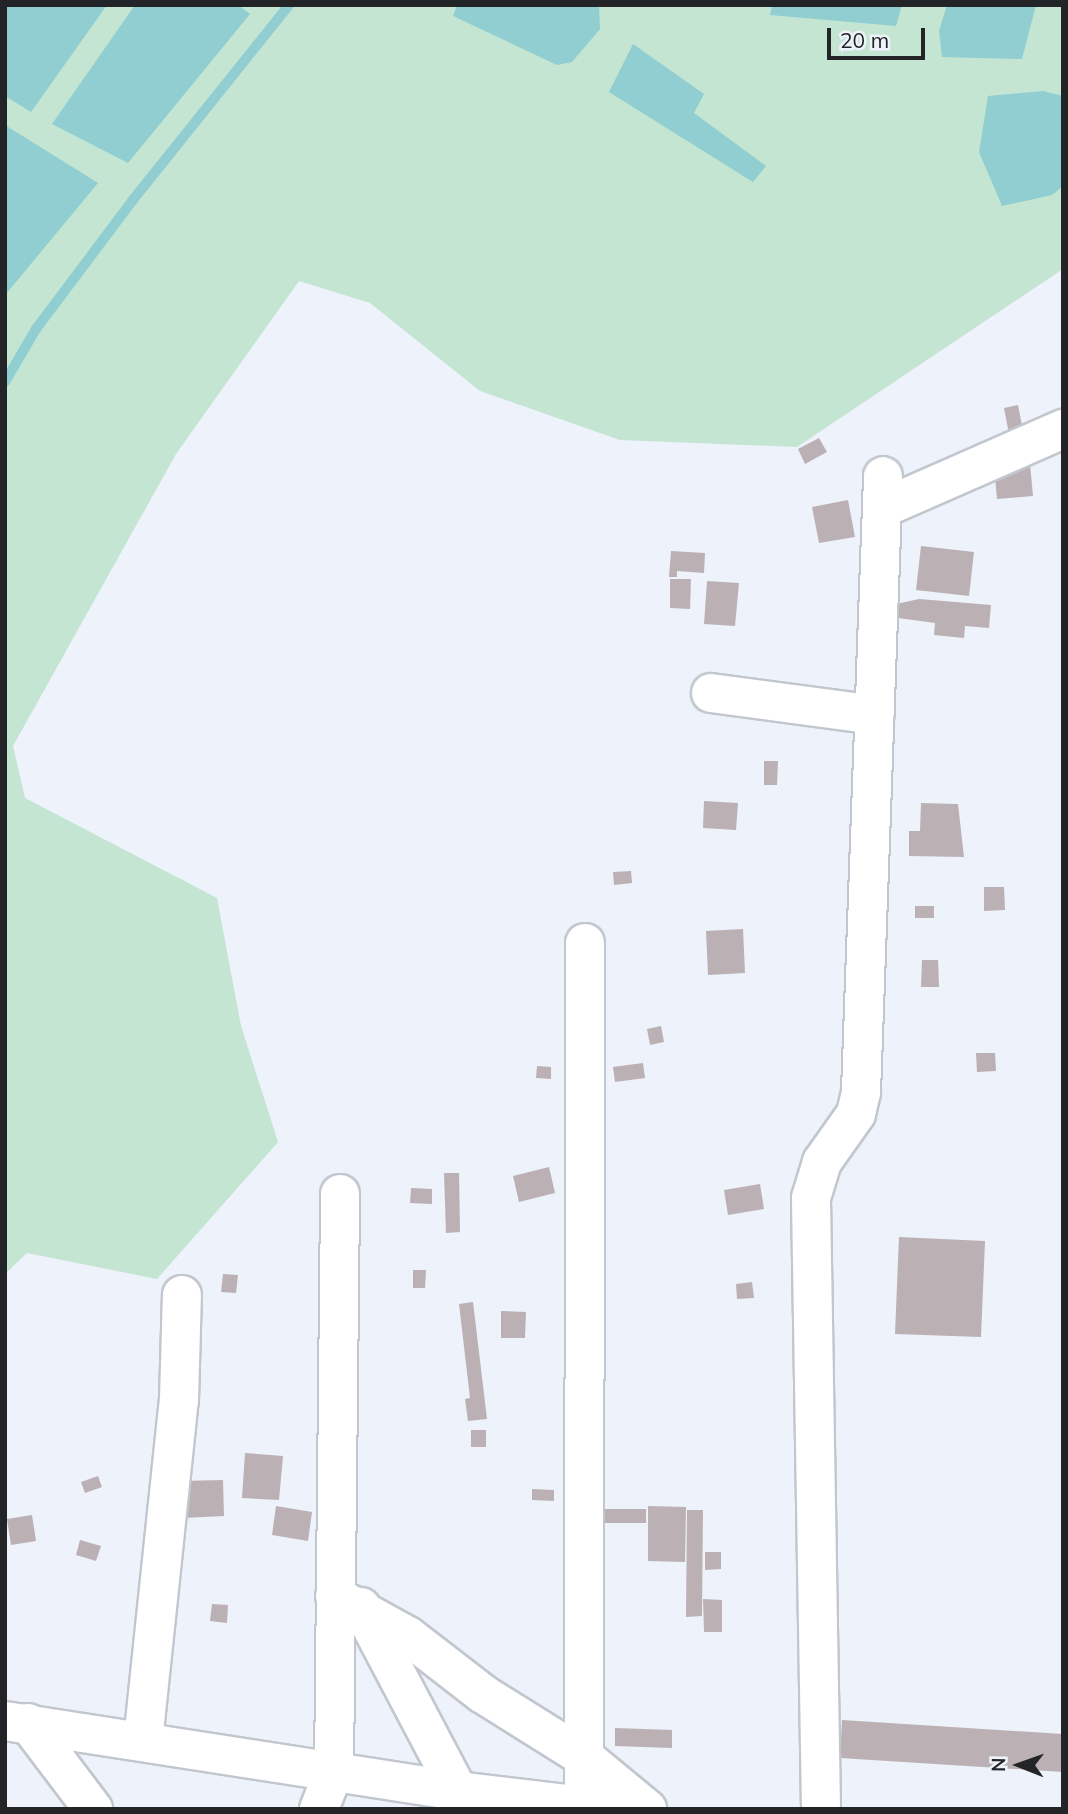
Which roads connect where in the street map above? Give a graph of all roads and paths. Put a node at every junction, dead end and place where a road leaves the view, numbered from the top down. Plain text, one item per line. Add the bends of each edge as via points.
1 (1063, 429) edge
2 (711, 693) dead end
3 (875, 715) junction
4 (585, 943) dead end
5 (340, 1194) dead end
6 (182, 1295) dead end
7 (349, 1606) junction
8 (17, 1722) edge
9 (143, 1741) junction
10 (584, 1756) junction
11 (458, 1791) junction
12 (321, 1797) edge
13 (597, 1807) edge
14 (93, 1809) edge
15 (647, 1809) edge
16 (821, 1809) edge

1 - 3 street via 883,492
2 - 3 street
3 - 16 street via 860,1104 822,1163 811,1198
4 - 10 street
5 - 7 street via 336,1519
6 - 9 street via 179,1400
7 - 10 street via 408,1636 483,1694
7 - 11 street
7 - 12 street
8 - 9 street
8 - 14 street
9 - 12 street
10 - 13 street
10 - 15 street
11 - 12 street
11 - 13 street

